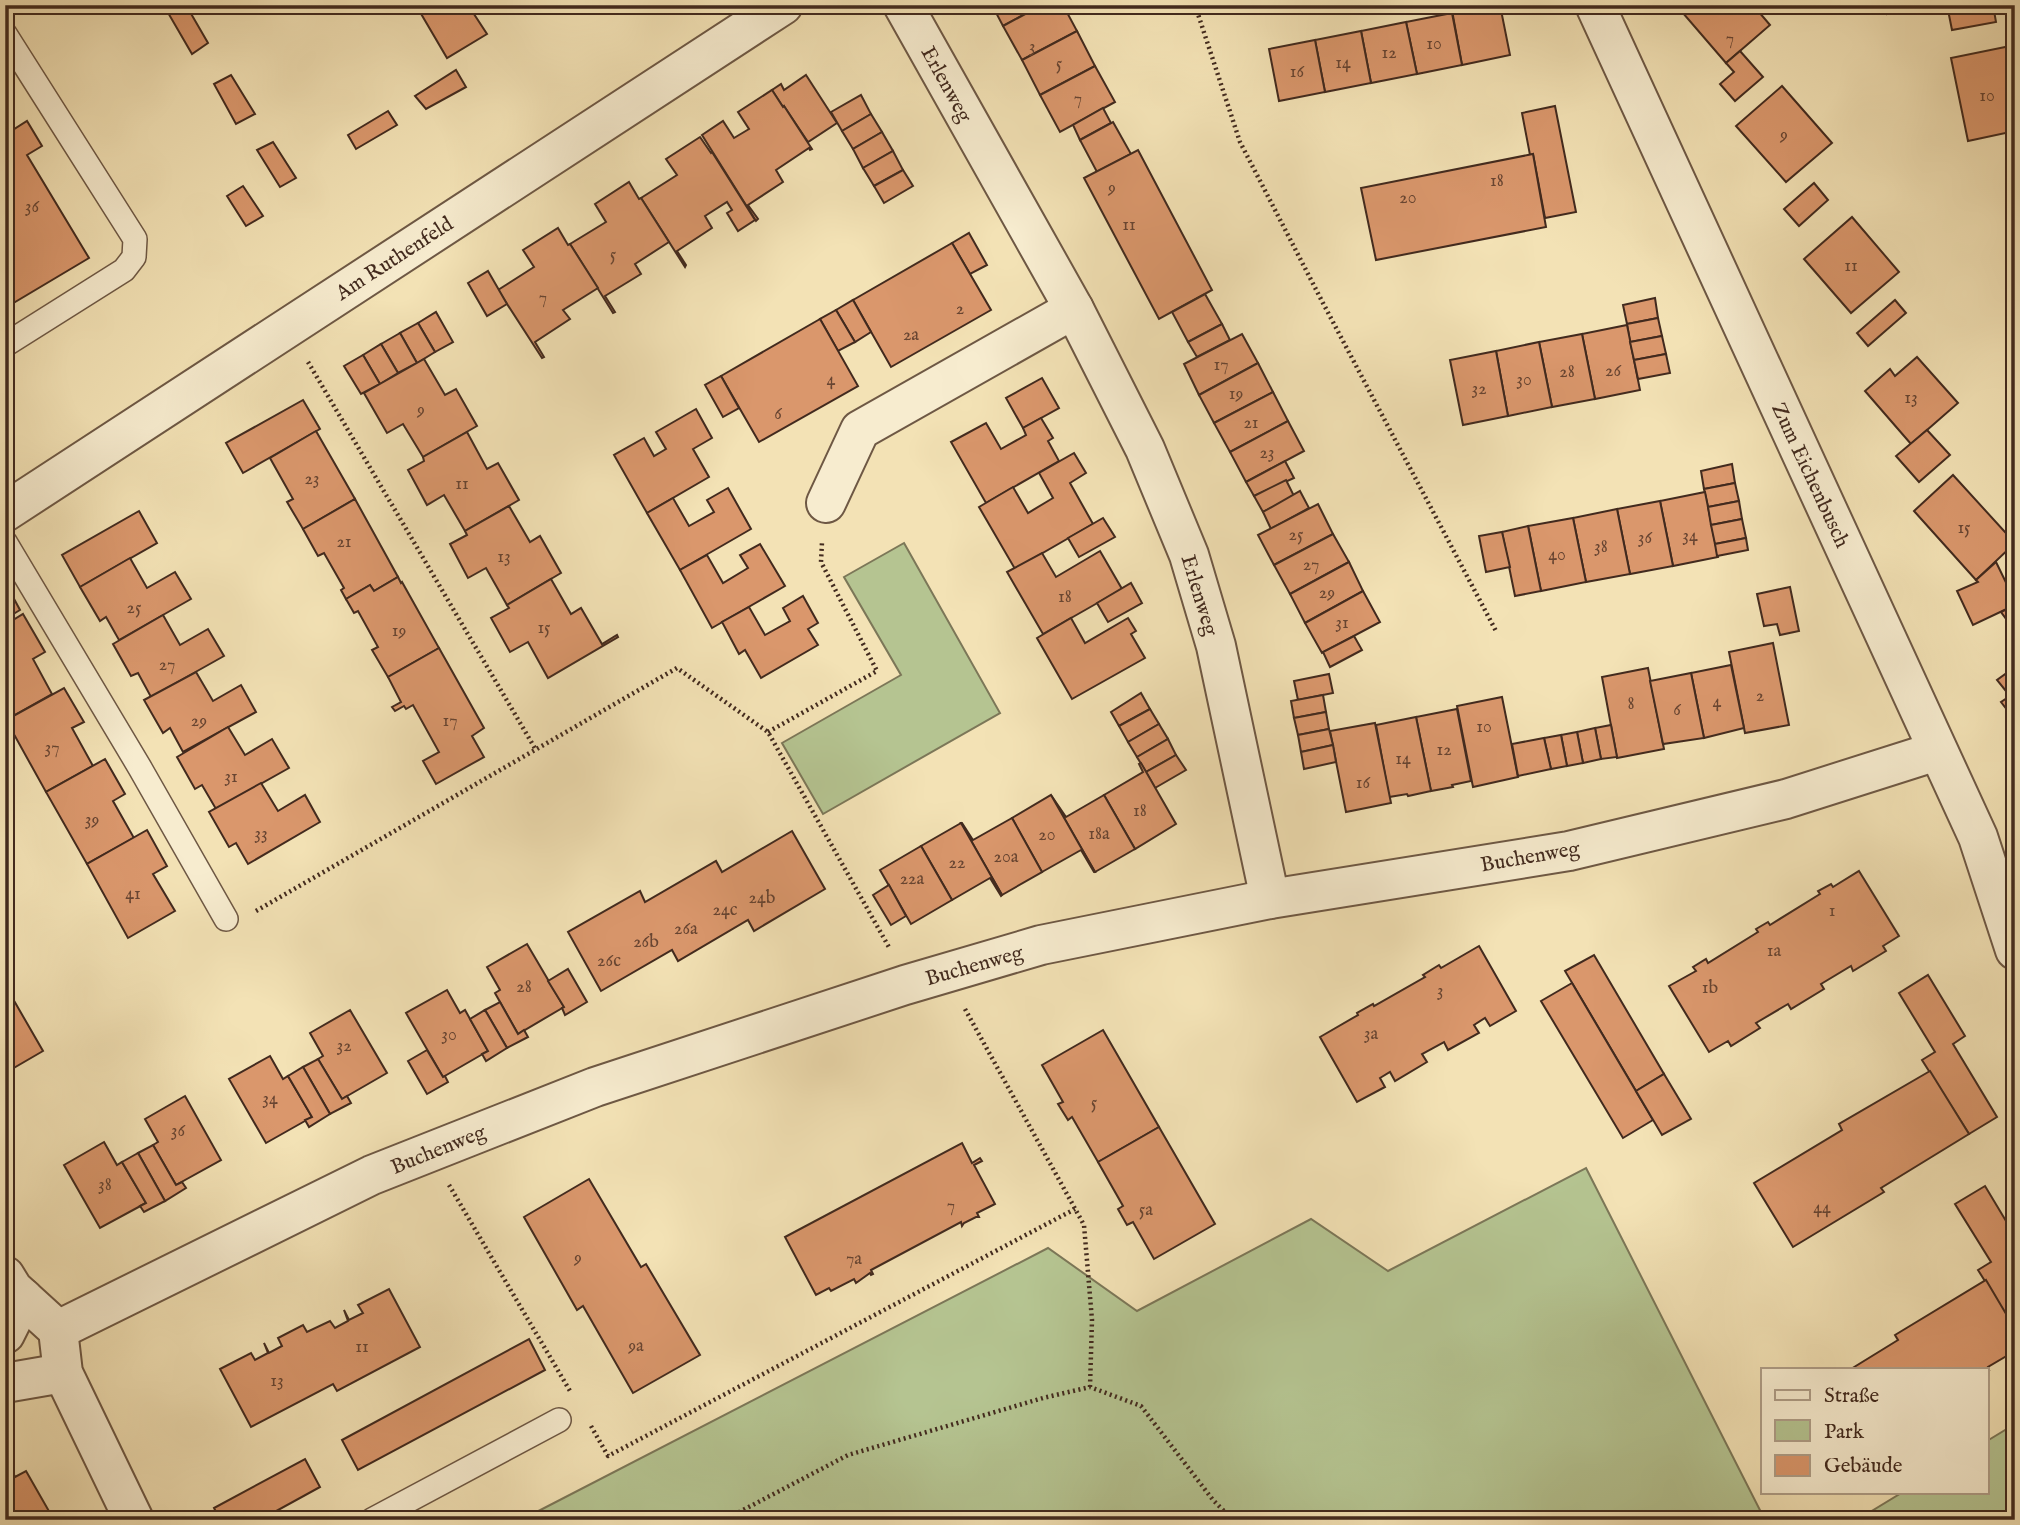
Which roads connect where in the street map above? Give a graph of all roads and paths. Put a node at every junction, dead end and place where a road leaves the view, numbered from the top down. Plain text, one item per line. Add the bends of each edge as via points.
1 (783, 5) edge
2 (903, 5) edge
3 (1195, 5) edge
4 (1595, 5) edge
5 (5, 34) edge
6 (1074, 309) junction
7 (287, 327) junction
8 (5, 345) edge
9 (826, 503) joint
10 (5, 512) edge
11 (5, 542) edge
12 (1496, 632) dead end
13 (768, 732) junction
14 (536, 750) junction
15 (1937, 751) junction
16 (1270, 899) junction
17 (226, 919) joint
18 (2015, 950) edge
19 (946, 973) junction
20 (905, 985) junction
21 (430, 1152) junction
22 (1075, 1209) junction
23 (14, 1287) edge
24 (58, 1330) junction
25 (5, 1334) edge
26 (63, 1373) junction
27 (5, 1383) edge
28 (1090, 1387) junction
29 (573, 1396) dead end
30 (585, 1417) dead end
31 (559, 1420) dead end
32 (134, 1520) edge
33 (372, 1520) edge
34 (724, 1520) edge
35 (1233, 1520) edge

1 - 7 street, Am Ruthenfeld
2 - 6 street, Erlenweg
3 - 12 path via 1240,142
4 - 15 street, Zum Eichenbusch
5 - 8 lane via 135,239 134,257 124,270
6 - 9 street via 860,430
6 - 16 street, Erlenweg via 1145,449 1189,555 1216,646
7 - 10 street, Am Ruthenfeld
7 - 14 path
9 - 13 path via 821,562 877,671
11 - 17 lane
13 - 14 path via 677,668
13 - 20 path via 889,945
14 - 17 path via 238,921
15 - 16 street, Buchenweg via 1786,799 1569,851
15 - 18 street, Zum Eichenbusch via 1978,837
16 - 19 street, Buchenweg via 1041,945
19 - 20 street, Buchenweg
19 - 22 path
20 - 21 street, Buchenweg via 594,1087
21 - 24 street, Buchenweg via 372,1175
21 - 29 path
22 - 28 path via 1084,1225 1090,1293
22 - 30 path via 608,1456
23 - 24 street
23 - 25 street
24 - 26 street
26 - 27 street
26 - 32 street
28 - 34 path via 848,1455
28 - 35 path via 1141,1406
31 - 33 lane

